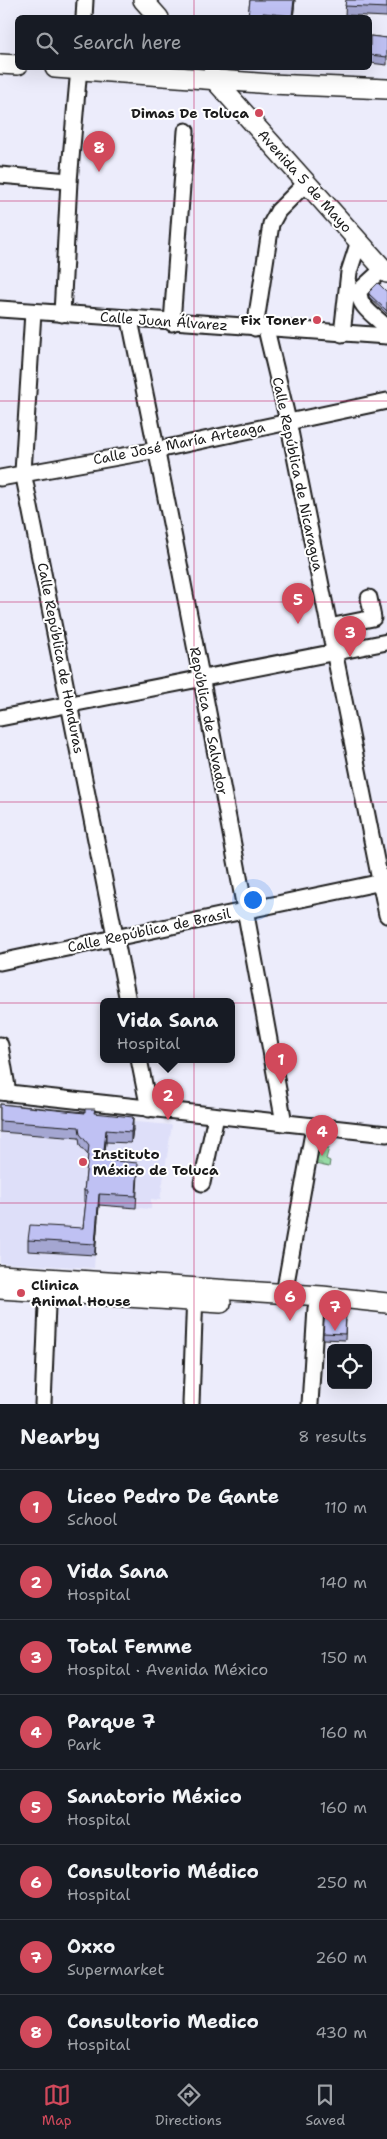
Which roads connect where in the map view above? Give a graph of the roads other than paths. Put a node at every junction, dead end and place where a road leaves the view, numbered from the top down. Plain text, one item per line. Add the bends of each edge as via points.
1 (85, 0) edge
2 (143, 0) edge
3 (84, 15) edge
4 (156, 15) edge
5 (0, 64) edge
6 (15, 65) edge
7 (79, 70) edge
8 (122, 70) edge
9 (209, 74) edge
10 (387, 89) edge
11 (186, 131) dead end
12 (0, 175) edge
13 (68, 181) junction
14 (306, 183) junction
15 (358, 241) junction
16 (385, 271) edge
17 (0, 309) edge
18 (34, 312) junction
19 (62, 314) junction
20 (130, 320) junction
21 (172, 323) junction
22 (260, 328) junction
23 (383, 330) edge
24 (342, 334) junction
25 (387, 401) edge
26 (288, 421) junction
27 (157, 450) junction
28 (23, 472) junction
29 (0, 478) edge
30 (369, 598) dead end
31 (329, 627) junction
32 (387, 642) edge
33 (334, 653) junction
34 (201, 680) junction
35 (70, 703) junction
36 (0, 718) edge
37 (384, 882) edge
38 (246, 909) junction
39 (387, 915) edge
40 (116, 938) junction
41 (0, 962) edge
42 (127, 998) edge
43 (0, 1045) edge
44 (140, 1063) edge
45 (4, 1093) edge
46 (149, 1109) junction
47 (216, 1116) junction
48 (284, 1123) junction
49 (314, 1127) junction
50 (387, 1134) edge
51 (202, 1183) dead end
52 (0, 1275) edge
53 (48, 1285) junction
54 (0, 1289) edge
55 (284, 1294) junction
56 (195, 1295) junction
57 (387, 1303) edge
58 (316, 1308) junction
59 (387, 1313) edge
60 (43, 1404) edge
61 (192, 1404) edge
62 (310, 1404) edge

1 - 3 street
2 - 4 main road
5 - 6 main road
7 - 13 street
8 - 9 main road
9 - 10 main road
9 - 14 main road, Avenida 5 de Mayo
11 - 21 street
12 - 13 street
13 - 19 street
14 - 15 main road, Avenida 5 de Mayo
14 - 22 street via 271,224
15 - 16 main road, Avenida 5 de Mayo
15 - 24 street via 349,272
16 - 23 street via 358,294
17 - 18 street, Calle Juan Álvarez
18 - 19 street, Calle Juan Álvarez
18 - 28 street, Calle República de Honduras
19 - 20 street, Calle Juan Álvarez
20 - 21 street, Calle Juan Álvarez
20 - 27 street, República de Salvador
21 - 22 street, Calle Juan Álvarez
22 - 24 street, Calle Juan Álvarez
22 - 26 street, Calle República de Nicaragua
23 - 24 street, Calle Juan Álvarez
25 - 26 street, Calle José María Arteaga
26 - 27 street, Calle José María Arteaga
26 - 31 street, Calle República de Nicaragua
27 - 28 street, Calle José María Arteaga
27 - 34 street, República de Salvador
28 - 29 street, Calle José María Arteaga
28 - 35 street, Calle República de Honduras
30 - 31 street via 373,618
31 - 33 street, Calle República de Nicaragua
32 - 33 street
33 - 34 street
33 - 37 street, Calle República de Nicaragua
34 - 35 street
34 - 38 street, República de Salvador
35 - 36 street
35 - 40 street, Calle República de Honduras
37 - 38 street, Calle República de Brasil
37 - 39 street, Calle República de Nicaragua
38 - 40 street, Calle República de Brasil
38 - 48 street, República de Salvador
40 - 41 street, Calle República de Brasil
40 - 42 street, Calle República de Honduras
43 - 45 street
44 - 46 street
45 - 46 street
46 - 47 street
47 - 48 street
47 - 51 street
48 - 49 street
49 - 50 street
49 - 55 street
52 - 53 main road
53 - 54 main road
53 - 56 main road
53 - 60 street
55 - 56 main road
55 - 57 main road
56 - 58 main road
56 - 61 street
58 - 59 main road
58 - 62 street

